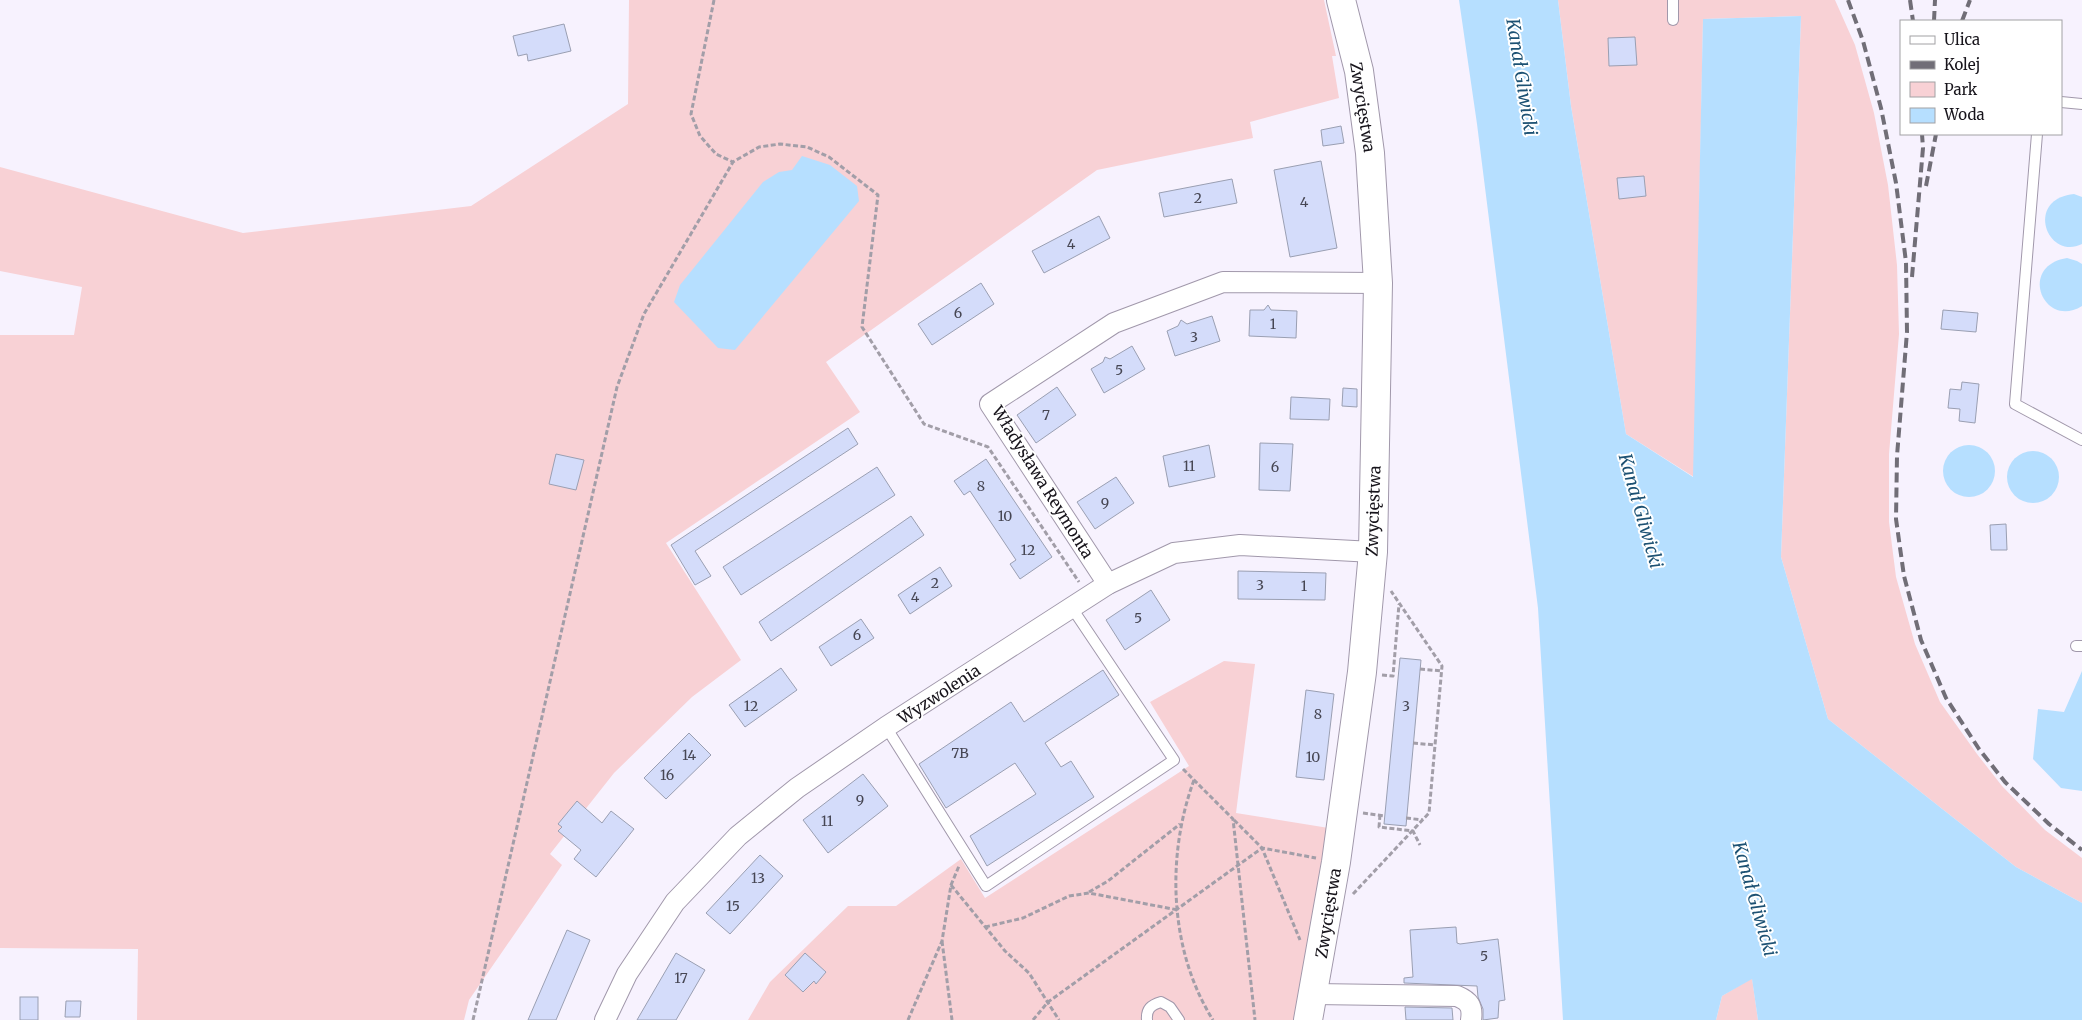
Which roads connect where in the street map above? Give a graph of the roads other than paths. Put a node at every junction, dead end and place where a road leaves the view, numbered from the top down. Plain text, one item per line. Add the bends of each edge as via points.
1 (1341, 0) edge
2 (1673, 0) edge
3 (1673, 20) dead end
4 (2062, 102) edge
5 (2082, 104) edge
6 (2037, 135) edge
7 (1378, 283) junction
8 (2082, 440) edge
9 (1373, 558) junction
10 (1108, 584) junction
11 (1081, 603) junction
12 (886, 727) junction
13 (1314, 994) junction
14 (605, 1020) edge
15 (1147, 1020) edge
16 (1179, 1020) edge
17 (1308, 1020) edge
18 (1472, 1020) edge

1 - 7 street, Zwycięstwa via 1359,71 1370,153
2 - 3 lane
4 - 5 lane
6 - 8 lane via 2015,404
7 - 9 street, Zwycięstwa
7 - 10 street, Władysława Reymonta via 1223,282 1114,323 990,404
9 - 10 street, Wyzwolenia via 1240,545 1174,553
9 - 13 street, Zwycięstwa via 1362,672
10 - 11 street, Wyzwolenia
11 - 12 street, Wyzwolenia
11 - 12 lane via 1174,760 986,886
12 - 14 street, Wyzwolenia via 797,788 738,836 675,902 627,974
13 - 17 street, Zwycięstwa
13 - 18 street via 1456,996 1467,1001 1472,1008
15 - 16 lane via 1147,1011 1152,1004 1161,1002 1170,1007

